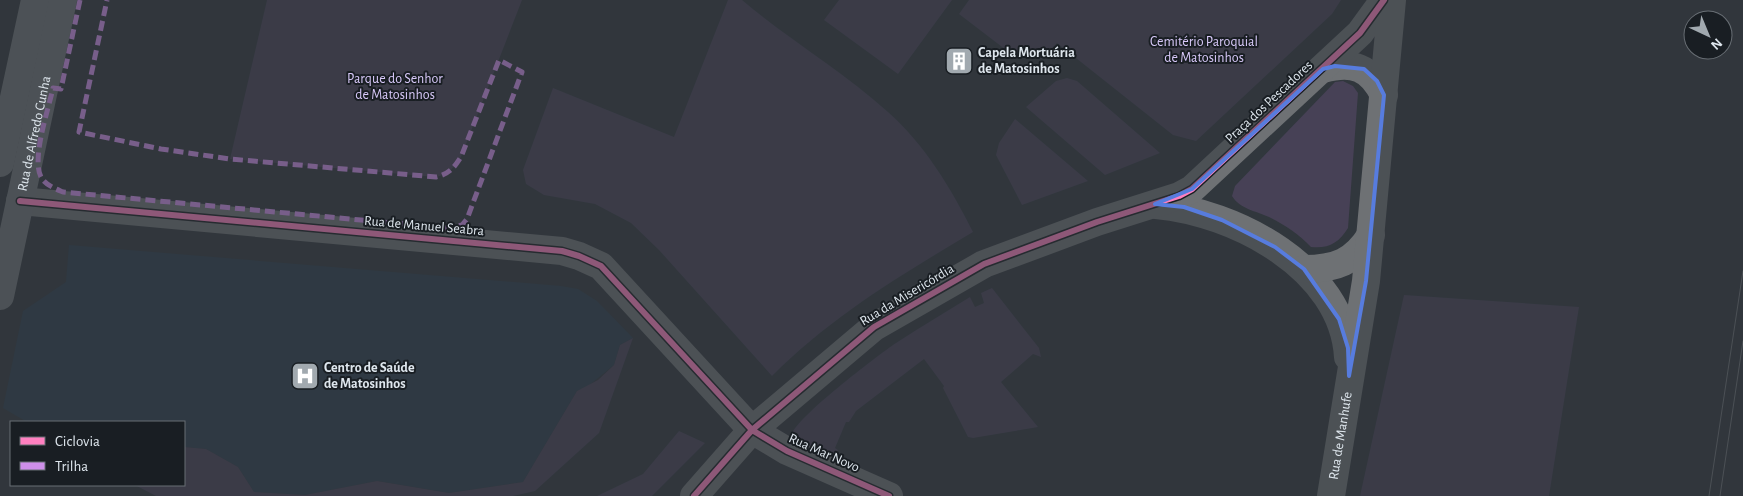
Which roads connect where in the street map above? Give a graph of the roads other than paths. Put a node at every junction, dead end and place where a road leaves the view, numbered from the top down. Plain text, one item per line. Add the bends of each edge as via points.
1 (35, 0) edge
2 (63, 0) edge
3 (1384, 0) edge
4 (1392, 0) edge
5 (1323, 68) junction
6 (1384, 96) junction
7 (0, 163) edge
8 (20, 201) junction
9 (1155, 204) junction
10 (1371, 235) junction
11 (1304, 269) junction
12 (0, 296) edge
13 (1349, 376) junction
14 (752, 430) junction
15 (694, 496) edge
16 (889, 496) edge
17 (1331, 496) edge

1 - 7 main road, Rua de Alfredo Cunha
2 - 8 main road, Rua de Alfredo Cunha
3 - 5 street, Praça dos Pescadores via 1360,33
4 - 6 street
5 - 6 street, Praça dos Pescadores via 1349,66 1364,69 1377,81
5 - 9 street, Praça dos Pescadores via 1209,176 1179,196
6 - 10 street
8 - 12 main road, Rua de Alfredo Cunha
8 - 14 street, Rua de Manuel Seabra via 562,251 579,256 601,266 624,289
9 - 11 street via 1184,207 1222,220 1275,247
9 - 14 street, Rua da Misericórdia via 984,264 874,327
10 - 11 street via 1356,254 1338,266
10 - 13 street
11 - 13 street via 1320,286 1339,319 1348,348
13 - 17 street, Rua de Manhufe
14 - 15 street, Rua da Misericórdia
14 - 16 street, Rua Mar Novo via 787,451

